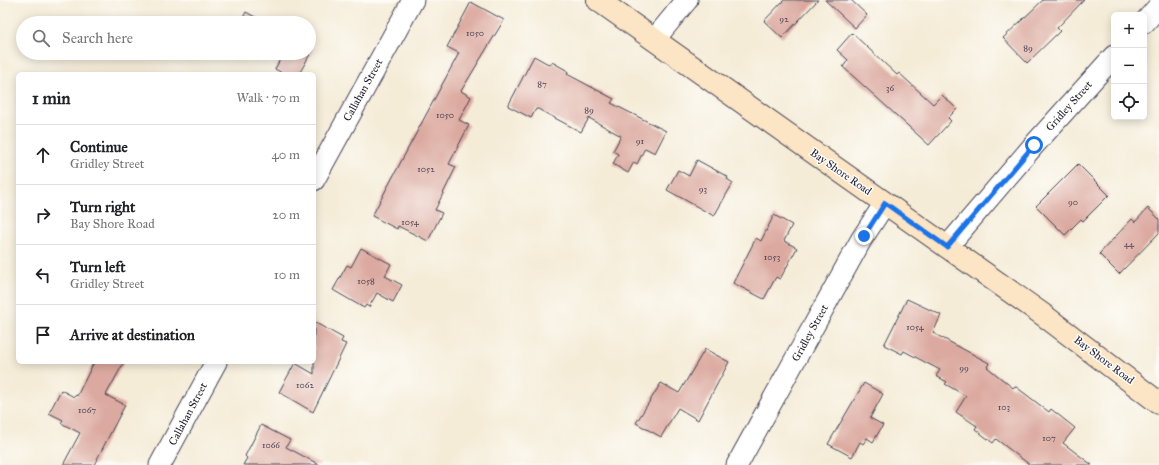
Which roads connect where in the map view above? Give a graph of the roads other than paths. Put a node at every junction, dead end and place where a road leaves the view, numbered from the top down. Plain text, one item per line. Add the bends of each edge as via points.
1 (413, 0) edge
2 (598, 0) edge
3 (687, 0) edge
4 (1159, 6) edge
5 (1147, 20) edge
6 (654, 40) junction
7 (1111, 59) edge
8 (316, 176) edge
9 (885, 203) junction
10 (947, 247) junction
11 (215, 364) edge
12 (1159, 403) edge
13 (160, 465) edge
14 (737, 465) edge

1 - 8 street, Callahan Street
2 - 6 main road, Bay Shore Road
3 - 6 street
4 - 5 street
6 - 9 main road, Bay Shore Road
7 - 10 street, Gridley Street
9 - 10 main road, Bay Shore Road
9 - 14 street, Gridley Street via 861,240
10 - 12 main road, Bay Shore Road via 1070,334
11 - 13 street, Callahan Street

